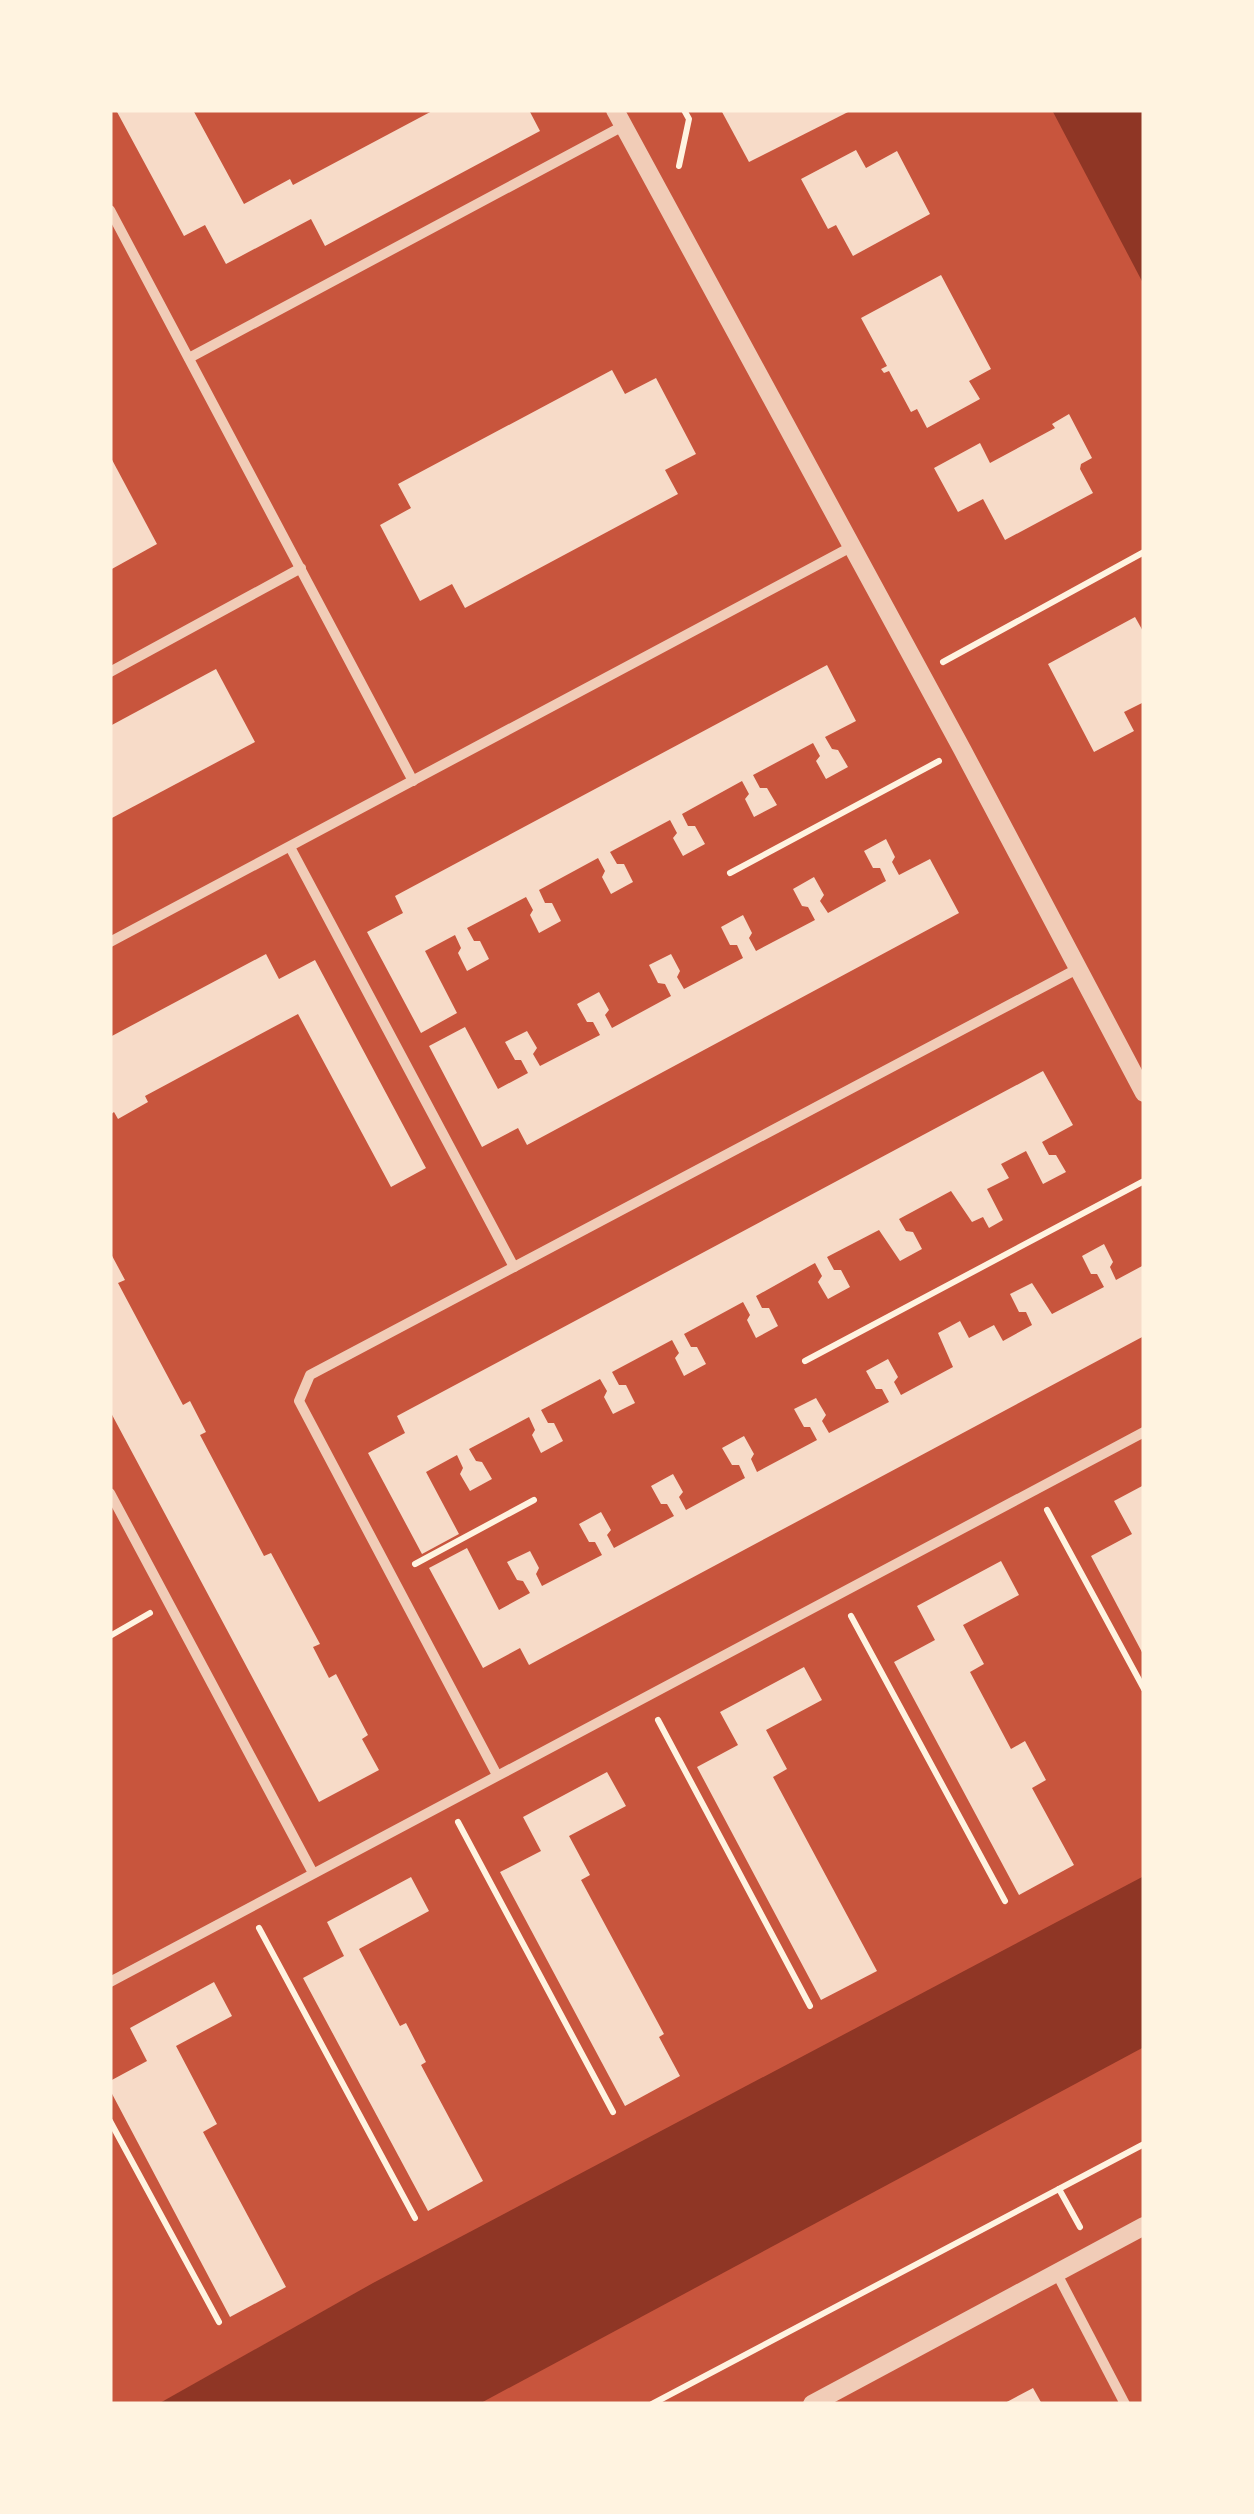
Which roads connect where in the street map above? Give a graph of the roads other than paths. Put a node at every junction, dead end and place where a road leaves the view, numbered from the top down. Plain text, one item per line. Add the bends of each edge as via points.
1 (619, 118) edge
2 (110, 210) edge
3 (190, 358) junction
4 (850, 547) junction
5 (301, 568) junction
6 (110, 672) edge
7 (413, 781) junction
8 (290, 847) junction
9 (110, 942) edge
10 (1077, 969) junction
11 (1144, 1092) edge
12 (514, 1267) junction
13 (1144, 1432) edge
14 (110, 1493) edge
15 (497, 1774) junction
16 (313, 1873) junction
17 (110, 1982) edge
18 (1144, 2226) edge
19 (1056, 2272) junction
20 (812, 2404) edge
21 (1126, 2404) edge

1 - 3 street
1 - 4 street
2 - 3 street
3 - 5 street
4 - 7 street
4 - 10 street
5 - 6 street
5 - 7 street
7 - 8 street
8 - 9 street
8 - 12 street
10 - 11 street
10 - 12 street
12 - 15 street via 310,1375 300,1401
13 - 15 street
14 - 16 street
15 - 16 street
16 - 17 street
18 - 19 street
19 - 20 street
19 - 21 street

